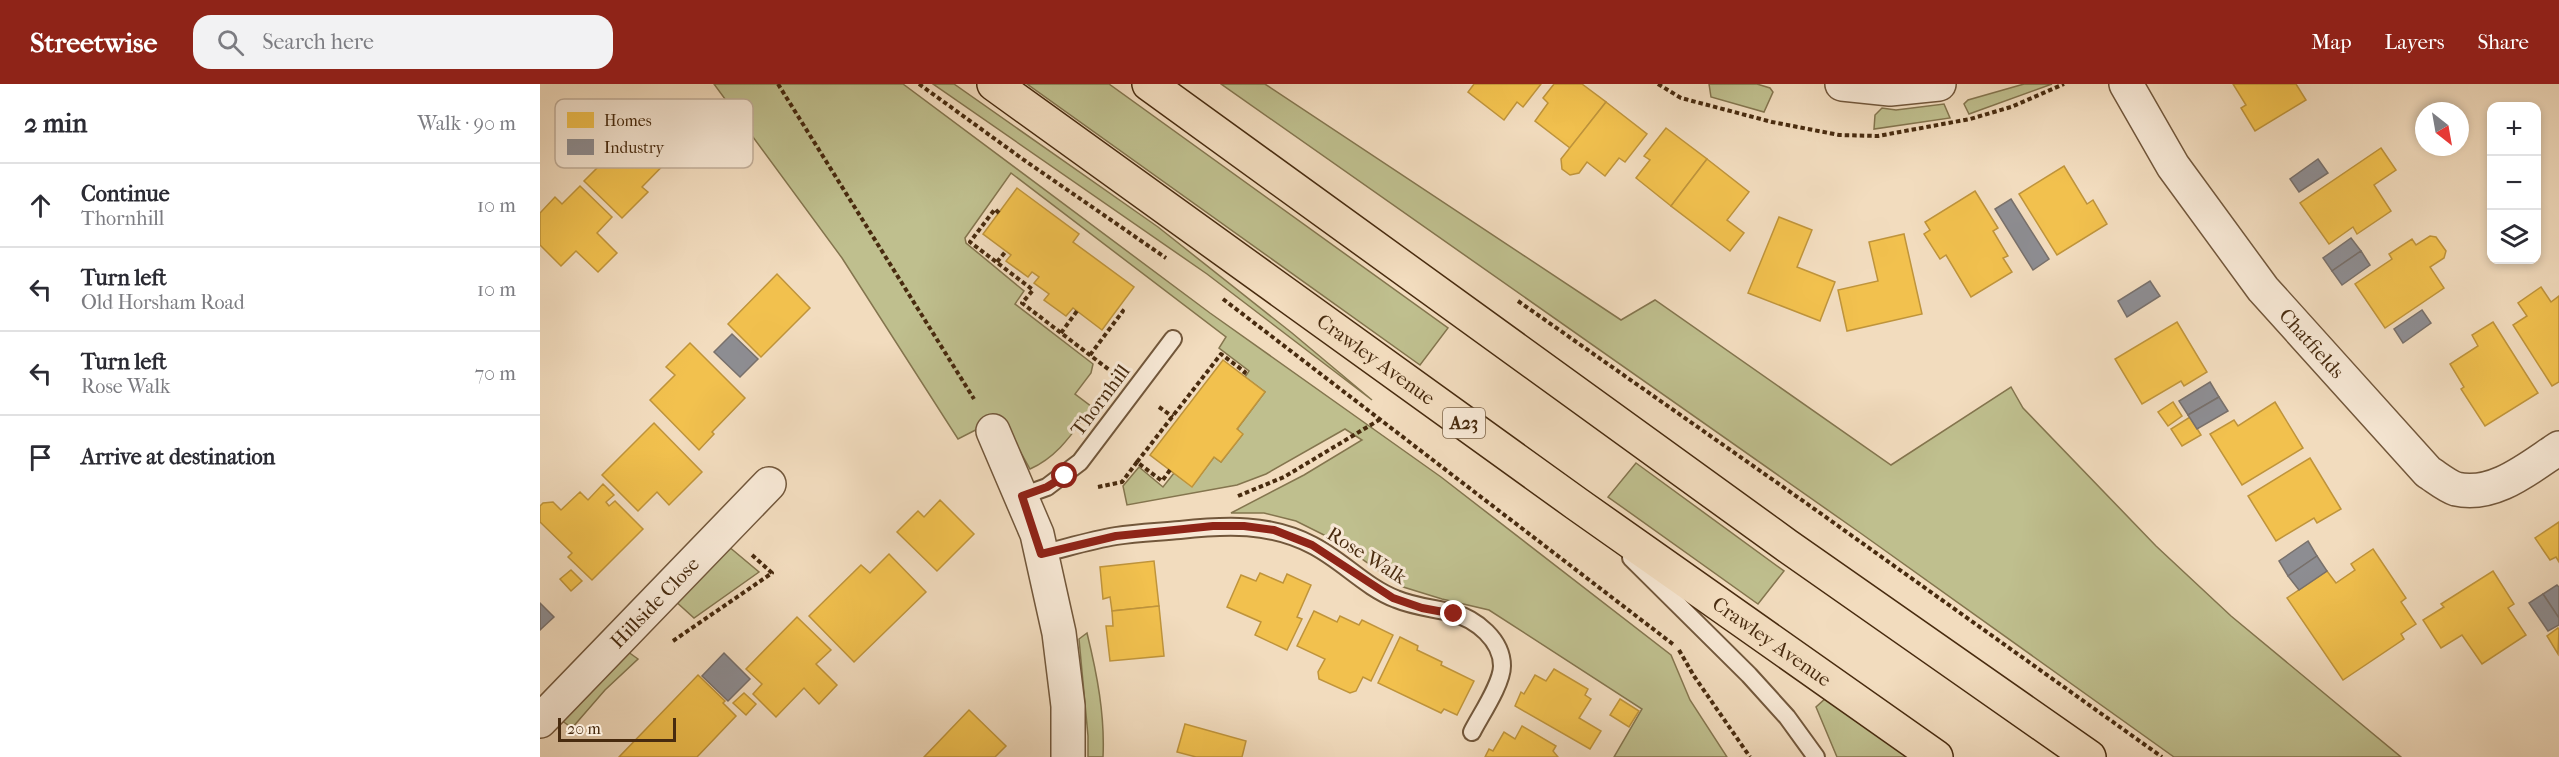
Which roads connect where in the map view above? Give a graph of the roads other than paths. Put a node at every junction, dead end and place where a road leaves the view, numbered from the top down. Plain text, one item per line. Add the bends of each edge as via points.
1 (994, 84) edge
2 (1149, 84) edge
3 (1842, 84) edge
4 (1939, 84) edge
5 (2126, 84) edge
6 (1173, 339) dead end
7 (993, 431) road end
8 (2559, 448) edge
9 (769, 484) dead end
10 (1022, 496) junction
11 (1577, 504) junction
12 (1041, 554) junction
13 (540, 721) edge
14 (1472, 732) dead end
15 (1068, 757) edge
16 (1816, 757) edge
17 (1936, 757) edge
18 (2089, 757) edge

1 - 11 main road, Crawley Avenue / A23
2 - 18 main road via 1786,545
3 - 4 street via 1890,89
5 - 8 street, Chatfields via 2173,166 2256,280 2428,472 2455,489 2483,490 2508,480
6 - 10 lane, Thornhill via 1080,462 1047,487
7 - 10 street
9 - 13 street, Hillside Close
10 - 12 street
11 - 16 lane via 1749,675
11 - 17 main road, Crawley Avenue / A23
12 - 14 lane, Rose Walk via 1116,536 1213,526 1274,530 1312,545 1393,598 1474,621 1486,632 1495,643 1502,667
12 - 15 street via 1059,633 1068,706

